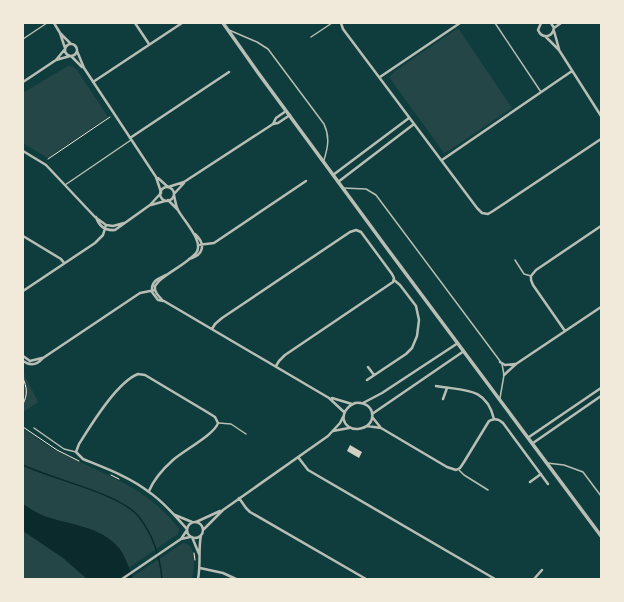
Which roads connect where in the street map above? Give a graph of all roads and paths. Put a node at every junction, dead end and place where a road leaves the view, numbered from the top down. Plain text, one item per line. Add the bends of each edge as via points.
1 (46, 23) edge
2 (54, 23) edge
3 (135, 23) edge
4 (182, 23) edge
5 (223, 23) edge
6 (332, 23) edge
7 (341, 23) edge
8 (460, 23) edge
9 (495, 23) edge
10 (537, 23) edge
11 (541, 23) edge
12 (551, 23) edge
13 (560, 23) edge
14 (538, 28) junction
15 (228, 29) junction
16 (554, 29) junction
17 (60, 33) junction
18 (311, 36) dead end
19 (545, 36) junction
20 (23, 39) edge
21 (72, 44) junction
22 (149, 44) junction
23 (66, 49) junction
24 (559, 50) junction
25 (77, 51) junction
26 (70, 56) junction
27 (56, 60) junction
28 (84, 68) junction
29 (572, 71) junction
30 (229, 72) dead end
31 (380, 77) junction
32 (23, 82) edge
33 (93, 82) junction
34 (541, 92) junction
35 (286, 111) junction
36 (290, 115) junction
37 (601, 116) edge
38 (110, 117) dead end
39 (410, 118) junction
40 (273, 124) junction
41 (414, 124) junction
42 (131, 139) junction
43 (601, 139) edge
44 (23, 152) edge
45 (48, 159) dead end
46 (442, 160) junction
47 (324, 162) junction
48 (333, 175) junction
49 (156, 177) junction
50 (306, 181) dead end
51 (184, 182) junction
52 (338, 182) junction
53 (65, 185) junction
54 (168, 187) junction
55 (343, 188) junction
56 (161, 193) junction
57 (174, 195) junction
58 (167, 200) junction
59 (150, 205) junction
60 (179, 210) junction
61 (96, 217) junction
62 (124, 223) junction
63 (106, 225) junction
64 (601, 226) edge
65 (105, 229) junction
66 (193, 232) junction
67 (23, 236) edge
68 (198, 245) junction
69 (202, 245) junction
70 (189, 260) junction
71 (515, 260) dead end
72 (64, 263) junction
73 (531, 276) junction
74 (394, 280) junction
75 (153, 290) junction
76 (23, 291) edge
77 (601, 307) edge
78 (212, 329) junction
79 (565, 331) junction
80 (458, 343) junction
81 (464, 351) junction
82 (23, 356) edge
83 (43, 358) junction
84 (23, 361) edge
85 (500, 362) junction
86 (516, 364) junction
87 (276, 366) junction
88 (368, 367) dead end
89 (504, 375) junction
90 (374, 376) junction
91 (23, 378) edge
92 (367, 380) dead end
93 (436, 386) dead end
94 (447, 388) junction
95 (601, 388) edge
96 (601, 396) edge
97 (330, 398) junction
98 (500, 398) junction
99 (443, 399) dead end
100 (363, 403) junction
101 (23, 404) edge
102 (352, 404) junction
103 (344, 412) junction
104 (372, 414) junction
105 (343, 417) junction
106 (373, 417) junction
107 (494, 419) junction
108 (218, 423) junction
109 (367, 426) junction
110 (23, 427) edge
111 (34, 428) dead end
112 (350, 428) junction
113 (381, 428) junction
114 (332, 432) junction
115 (246, 434) dead end
116 (528, 438) junction
117 (533, 443) junction
118 (76, 452) junction
119 (298, 457) junction
120 (79, 461) dead end
121 (547, 463) junction
122 (458, 469) junction
123 (108, 474) dead end
124 (540, 474) junction
125 (122, 480) dead end
126 (530, 482) dead end
127 (548, 484) dead end
128 (488, 490) dead end
129 (149, 491) junction
130 (601, 496) edge
131 (239, 498) junction
132 (223, 510) junction
133 (175, 515) junction
134 (192, 522) junction
135 (196, 522) junction
136 (187, 530) junction
137 (202, 530) junction
138 (201, 535) junction
139 (601, 536) edge
140 (191, 537) junction
141 (181, 539) junction
142 (193, 550) dead end
143 (199, 554) junction
144 (195, 561) dead end
145 (200, 568) junction
146 (542, 570) dead end
147 (122, 579) edge
148 (198, 579) edge
149 (236, 579) edge
150 (366, 579) edge
151 (495, 579) edge
152 (534, 579) edge

1 - 20 lane
2 - 17 street
3 - 22 street
4 - 22 street
5 - 15 street
6 - 18 lane
7 - 31 street
8 - 31 street
9 - 34 lane
10 - 14 street
11 - 14 street
12 - 16 street
13 - 16 street
14 - 19 street
15 - 35 street
15 - 47 lane via 268,49 324,124 328,137
16 - 19 street via 549,36
16 - 24 street
17 - 21 street
17 - 23 street
19 - 24 street
21 - 23 street
21 - 25 street via 76,46
22 - 33 street
23 - 26 street
23 - 27 street
24 - 29 street
25 - 26 street
25 - 28 street
26 - 27 street
26 - 28 street
27 - 32 street
28 - 33 street
29 - 34 street
29 - 37 street
30 - 42 street
31 - 39 street
33 - 42 street
34 - 46 street
35 - 36 street
35 - 40 street via 276,118
36 - 40 street
36 - 47 street
38 - 45 path
39 - 41 street
39 - 48 street
40 - 51 street
41 - 46 street
41 - 52 street
42 - 49 street
42 - 53 lane
43 - 46 street via 488,214 476,208
44 - 53 street via 46,165
47 - 48 street
48 - 52 street
49 - 54 street
49 - 56 street
50 - 69 street via 214,243
51 - 54 street
51 - 57 street
52 - 55 street
53 - 61 street
54 - 56 street
54 - 57 street via 173,190
55 - 80 street
55 - 85 lane via 366,189 376,195
56 - 58 street via 163,199
56 - 59 street
57 - 58 street via 172,199
57 - 60 street
58 - 59 street
58 - 60 street
59 - 62 street
60 - 66 street
61 - 63 street
61 - 65 street
62 - 63 street
62 - 65 street via 115,230
63 - 65 street
64 - 73 street
65 - 72 street via 95,242
66 - 68 street
66 - 69 street
67 - 72 street
68 - 69 street
68 - 70 street via 196,253
69 - 70 street via 199,255
70 - 75 street via 154,280
71 - 73 lane via 523,272
72 - 76 street
73 - 79 street via 533,285
74 - 78 street via 364,235 353,230 222,318
74 - 87 street via 388,287 285,355
74 - 90 street via 416,306 419,320 417,336 406,354
75 - 78 street via 155,298
75 - 83 street via 140,293
77 - 79 street
78 - 87 street
79 - 86 street
80 - 81 street
80 - 100 street
81 - 98 street
81 - 104 street
82 - 83 street via 30,361
83 - 84 street via 33,364
85 - 86 street via 508,366
85 - 89 lane
86 - 89 street
87 - 97 street
88 - 90 street
89 - 98 lane
90 - 92 street
91 - 101 path via 27,389
93 - 94 street
94 - 99 street
94 - 107 street via 481,395 490,406
95 - 116 street
96 - 117 street
97 - 102 street
97 - 103 street
98 - 116 street
100 - 102 street
100 - 104 street
102 - 103 street
103 - 105 street
104 - 106 street
105 - 112 street
105 - 114 street
106 - 109 street
106 - 113 street
107 - 122 street via 487,424
107 - 124 street via 503,423
108 - 115 lane via 231,424
108 - 118 street via 215,417 207,412 145,375 138,374 108,400
108 - 129 street via 213,430 173,460
109 - 112 street
109 - 113 street
110 - 120 path via 57,450
111 - 118 lane via 64,449
112 - 114 street
113 - 122 street via 452,469
114 - 119 street
116 - 117 street
117 - 121 street
118 - 129 street via 83,459
119 - 131 street
119 - 151 street via 308,470
121 - 130 lane via 564,465 583,472
121 - 139 street
122 - 128 lane
123 - 125 path
124 - 126 street
124 - 127 street
129 - 133 street
131 - 132 street
131 - 150 street via 250,512
132 - 135 street
132 - 137 street
133 - 134 street
133 - 136 street
134 - 135 street
134 - 136 street
135 - 137 street via 201,525
136 - 140 street
136 - 141 street
137 - 138 street
138 - 140 street
138 - 143 street
140 - 141 street
140 - 143 street
141 - 147 street
142 - 144 path
143 - 145 street
145 - 148 street
145 - 149 street
146 - 152 street

